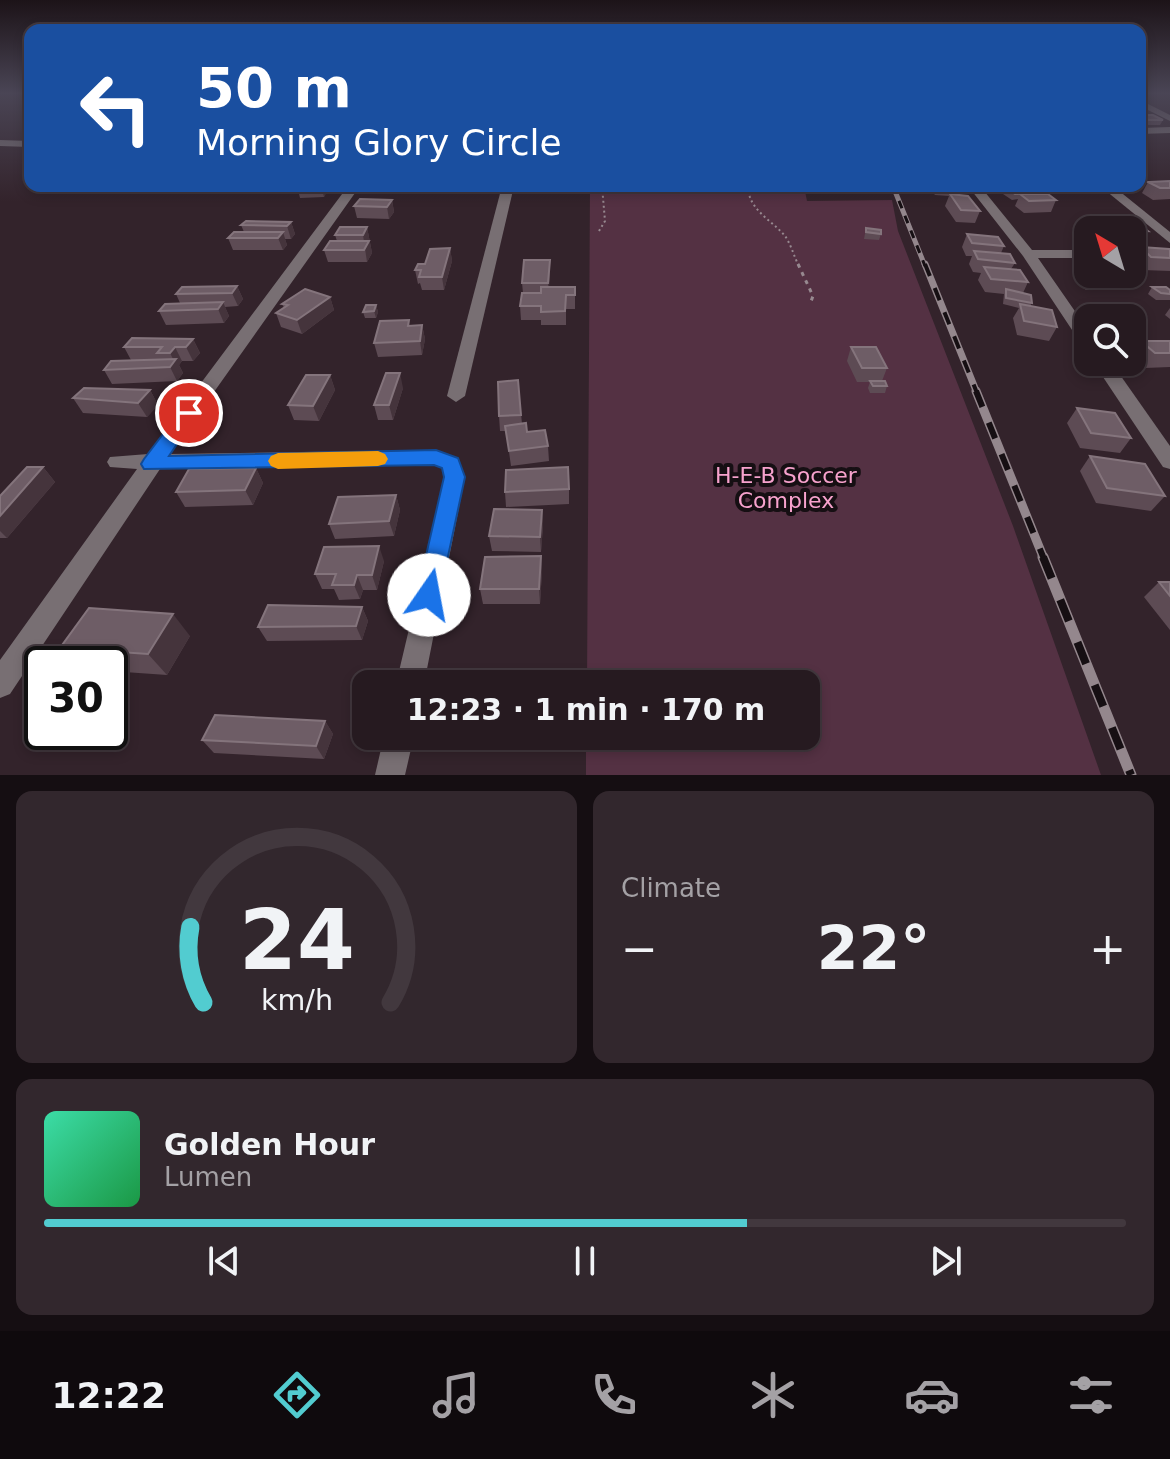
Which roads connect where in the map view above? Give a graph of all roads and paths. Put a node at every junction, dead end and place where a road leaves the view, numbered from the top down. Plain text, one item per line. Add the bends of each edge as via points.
1 (1170, 130) edge
2 (1146, 131) edge
3 (0, 143) edge
4 (24, 144) edge
5 (350, 192) edge
6 (507, 192) edge
7 (603, 192) edge
8 (748, 192) edge
9 (979, 192) edge
10 (1113, 192) edge
11 (599, 231) dead end
12 (1170, 239) edge
13 (1170, 252) edge
14 (1146, 253) edge
15 (1028, 254) junction
16 (1074, 254) edge
17 (810, 304) dead end
18 (1074, 321) edge
19 (1112, 376) edge
20 (456, 396) dead end
21 (117, 462) dead end
22 (1170, 462) edge
23 (152, 464) junction
24 (413, 670) edge
25 (0, 684) edge
26 (396, 750) edge
27 (390, 775) edge

1 - 2 street
3 - 4 street
5 - 23 street
6 - 20 street
7 - 11 path via 605,221
8 - 17 path via 784,235 813,296
9 - 15 street
10 - 12 street
13 - 14 street
15 - 16 street
15 - 18 street
19 - 22 street
21 - 23 street
23 - 24 street via 436,457 451,463 455,477
23 - 25 street
26 - 27 street

